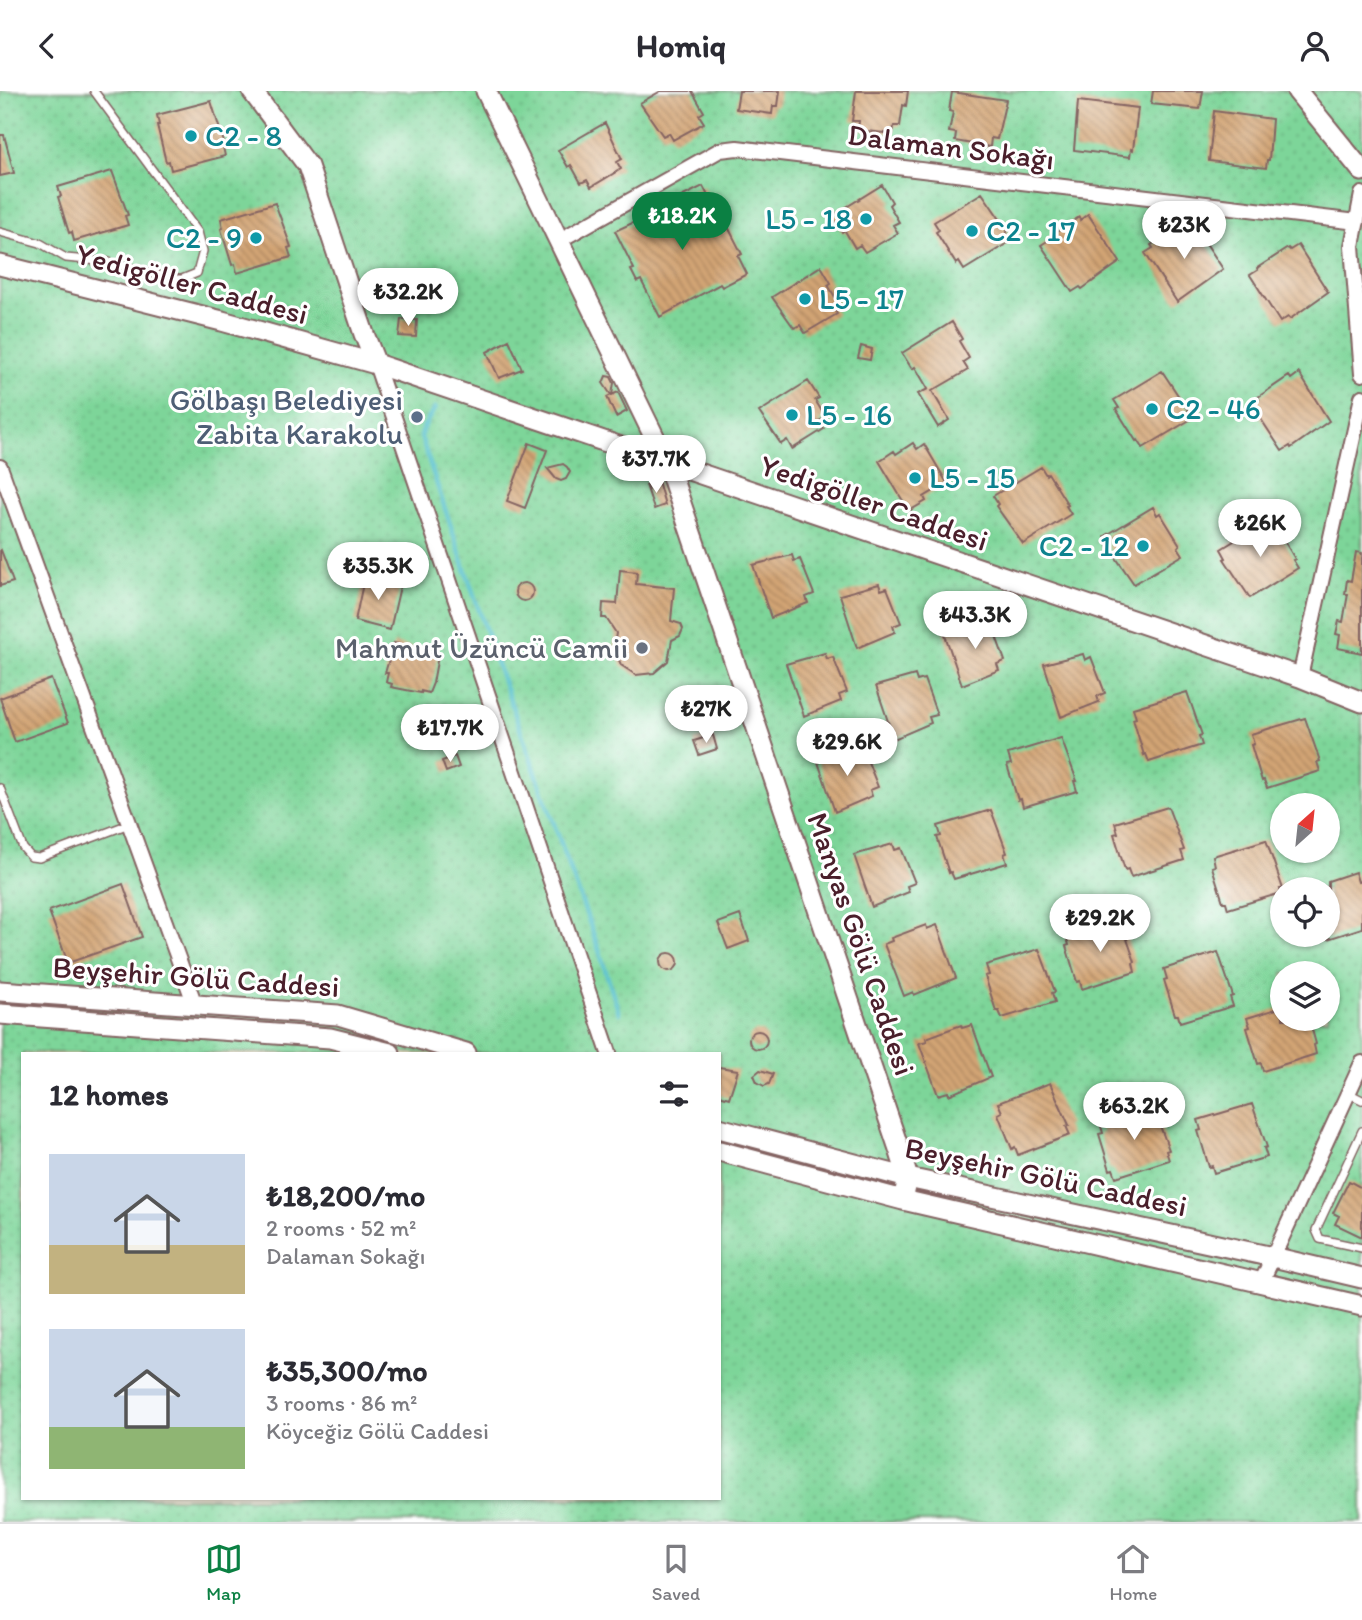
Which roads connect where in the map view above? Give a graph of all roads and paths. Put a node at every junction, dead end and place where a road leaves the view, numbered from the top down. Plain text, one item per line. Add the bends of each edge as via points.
1 (94, 91) edge
2 (252, 91) edge
3 (486, 91) edge
4 (1297, 91) edge
5 (1362, 171) edge
6 (1362, 194) edge
7 (1357, 222) junction
8 (0, 232) edge
9 (560, 240) junction
10 (0, 265) edge
11 (376, 364) junction
12 (1362, 375) edge
13 (1362, 397) edge
14 (668, 465) junction
15 (0, 467) edge
16 (1300, 677) junction
17 (1362, 702) edge
18 (0, 788) edge
19 (129, 824) junction
20 (0, 991) edge
21 (195, 1005) junction
22 (0, 1014) edge
23 (386, 1052) edge
24 (463, 1052) edge
25 (609, 1052) edge
26 (1362, 1063) edge
27 (1348, 1093) junction
28 (1362, 1100) edge
29 (721, 1129) edge
30 (1362, 1132) edge
31 (721, 1152) edge
32 (908, 1178) junction
33 (903, 1200) junction
34 (1362, 1248) edge
35 (1273, 1257) junction
36 (1362, 1278) edge
37 (1261, 1283) junction
38 (1362, 1306) edge

1 - 8 lane via 198,232 203,251 197,273 172,279 109,262 66,258 40,243
2 - 11 street via 308,166
3 - 9 street, Manyas Gölü Caddesi
4 - 5 street
6 - 7 street
7 - 9 street, Dalaman Sokağı via 728,148
7 - 12 street via 1352,246
9 - 14 street, Manyas Gölü Caddesi
10 - 11 street, Yedigöller Caddesi
11 - 14 street, Yedigöller Caddesi
11 - 25 street
13 - 16 street
14 - 16 street, Yedigöller Caddesi
14 - 32 street, Manyas Gölü Caddesi
15 - 19 street
16 - 17 street, Yedigöller Caddesi
18 - 19 lane via 23,848 31,857 39,858
19 - 21 street
20 - 21 street, Beyşehir Gölü Caddesi
21 - 24 street, Beyşehir Gölü Caddesi via 338,1015
22 - 23 street via 330,1038
26 - 27 street
27 - 28 lane
27 - 35 street
29 - 32 street, Beyşehir Gölü Caddesi
30 - 34 lane via 1316,1230 1320,1239
31 - 33 street
32 - 33 street
32 - 35 street, Beyşehir Gölü Caddesi
33 - 37 street
35 - 36 street, Beyşehir Gölü Caddesi
35 - 37 street
37 - 38 street

